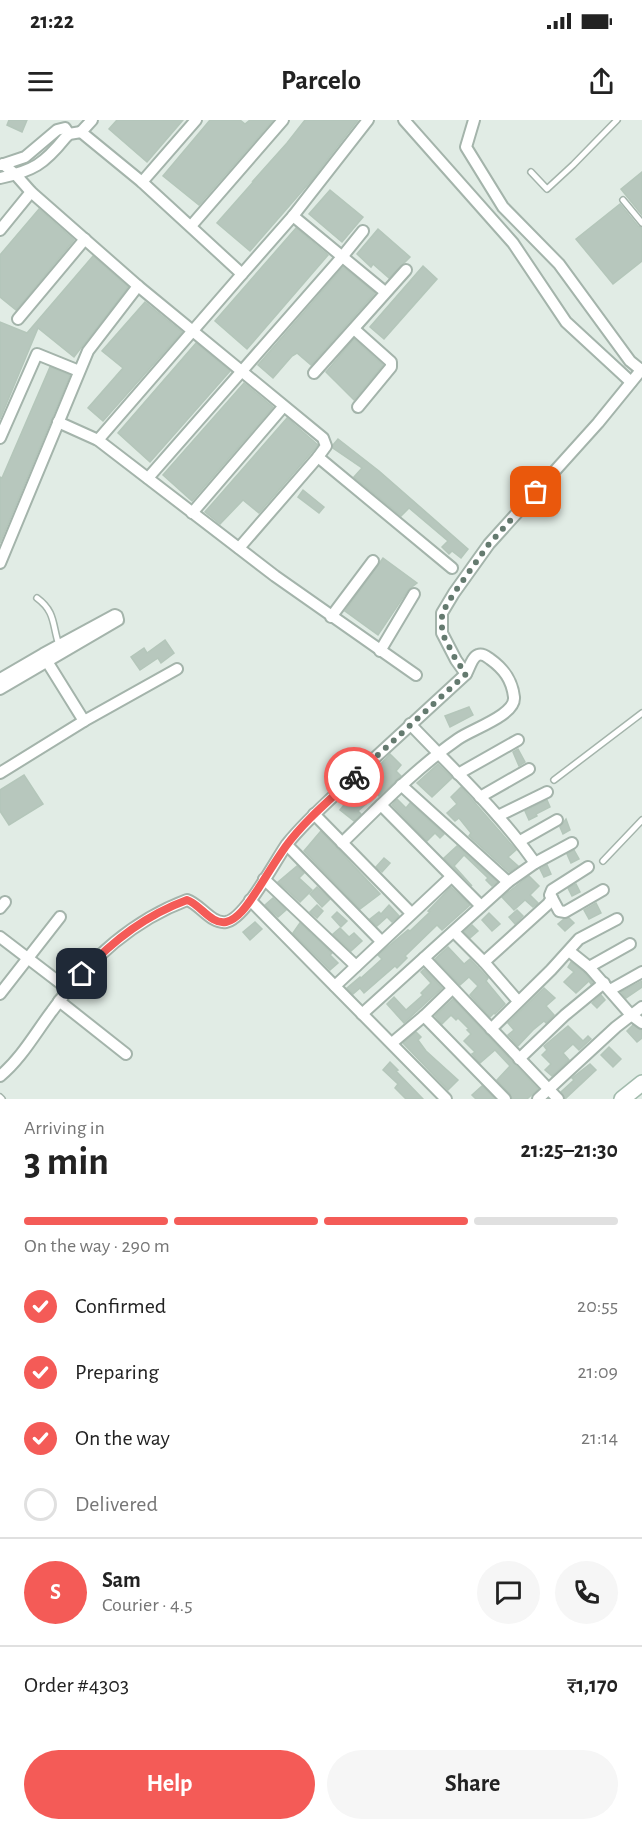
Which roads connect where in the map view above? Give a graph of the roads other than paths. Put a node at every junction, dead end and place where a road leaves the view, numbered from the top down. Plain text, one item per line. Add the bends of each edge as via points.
1 (92, 120) edge
2 (196, 120) edge
3 (283, 120) edge
4 (368, 120) edge
5 (404, 120) edge
6 (474, 120) edge
7 (617, 120) edge
8 (81, 132) junction
9 (69, 135) junction
10 (2, 165) edge
11 (531, 172) dead end
12 (16, 175) junction
13 (0, 178) edge
14 (142, 182) junction
15 (31, 192) junction
16 (623, 200) dead end
17 (293, 216) junction
18 (642, 223) edge
19 (191, 226) junction
20 (0, 230) edge
21 (363, 231) dead end
22 (85, 239) junction
23 (342, 257) junction
24 (406, 270) dead end
25 (242, 274) junction
26 (138, 286) junction
27 (385, 292) junction
28 (18, 319) dead end
29 (354, 329) junction
30 (194, 330) junction
31 (641, 370) edge
32 (79, 371) junction
33 (241, 371) junction
34 (314, 373) dead end
35 (630, 382) junction
36 (358, 406) dead end
37 (283, 407) junction
38 (58, 422) junction
39 (0, 438) edge
40 (98, 440) junction
41 (318, 457) junction
42 (148, 478) junction
43 (192, 513) junction
44 (239, 548) junction
45 (373, 561) dead end
46 (0, 563) edge
47 (452, 568) dead end
48 (414, 594) dead end
49 (38, 598) dead end
50 (331, 617) junction
51 (59, 645) junction
52 (380, 651) junction
53 (45, 657) junction
54 (177, 669) dead end
55 (466, 674) junction
56 (416, 675) dead end
57 (0, 679) edge
58 (0, 689) edge
59 (642, 713) edge
60 (84, 721) junction
61 (410, 724) junction
62 (518, 741) dead end
63 (438, 753) junction
64 (529, 769) dead end
65 (0, 772) edge
66 (458, 774) junction
67 (554, 780) dead end
68 (401, 785) junction
69 (547, 792) dead end
70 (480, 796) junction
71 (381, 805) junction
72 (314, 814) junction
73 (498, 816) junction
74 (557, 820) dead end
75 (642, 820) edge
76 (520, 841) junction
77 (342, 843) junction
78 (572, 843) dead end
79 (287, 845) junction
80 (603, 861) dead end
81 (535, 863) junction
82 (588, 867) dead end
83 (451, 877) junction
84 (264, 879) junction
85 (508, 882) junction
86 (603, 891) dead end
87 (552, 898) junction
88 (250, 900) junction
89 (481, 906) junction
90 (411, 913) junction
91 (60, 917) dead end
92 (617, 919) dead end
93 (454, 932) junction
94 (0, 937) edge
95 (381, 941) junction
96 (630, 944) dead end
97 (569, 951) junction
98 (28, 958) junction
99 (424, 958) junction
100 (484, 962) junction
101 (356, 966) junction
102 (589, 967) junction
103 (642, 972) edge
104 (335, 986) junction
105 (607, 987) junction
106 (68, 989) junction
107 (452, 989) junction
108 (0, 994) edge
109 (59, 1000) junction
110 (518, 1001) junction
111 (642, 1006) edge
112 (362, 1014) junction
113 (632, 1015) junction
114 (424, 1016) junction
115 (642, 1023) edge
116 (491, 1029) junction
117 (392, 1043) junction
118 (126, 1054) dead end
119 (519, 1059) junction
120 (0, 1076) edge
121 (642, 1083) edge
122 (548, 1090) junction
123 (446, 1099) edge
124 (505, 1099) edge
125 (538, 1099) edge
126 (558, 1099) edge
127 (622, 1099) edge

1 - 8 street
2 - 14 street
3 - 19 street
4 - 17 street
5 - 35 street via 513,243 566,322
6 - 31 street via 465,147 502,207 559,264 630,361
7 - 11 lane via 547,189
8 - 9 street
8 - 14 street
9 - 10 street via 65,128 57,130 25,157
9 - 12 street via 40,165
10 - 12 street
12 - 13 street
12 - 15 street
14 - 19 street
15 - 20 street
15 - 22 street
16 - 18 lane
17 - 23 street
17 - 25 street
19 - 25 street
21 - 23 street
22 - 26 street
22 - 28 street
23 - 27 street
23 - 33 street
24 - 27 street
25 - 30 street
26 - 30 street
26 - 32 street via 88,351
27 - 29 street
29 - 34 street
29 - 36 street via 391,362
30 - 33 street
30 - 40 street
31 - 35 street
32 - 38 street
32 - 39 street via 37,354
33 - 37 street
33 - 42 street
35 - 55 street via 489,544 442,613 442,633
37 - 41 street via 323,438 326,446
37 - 43 street
38 - 40 street
38 - 46 street
40 - 42 street
41 - 44 street
41 - 47 street
42 - 43 street
43 - 44 street
44 - 50 street
45 - 50 street
48 - 52 street
49 - 51 lane via 53,615
50 - 52 street
51 - 53 street
51 - 53 street via 117,616 118,620
52 - 56 street
53 - 57 street
53 - 58 street
53 - 60 street
54 - 60 street
55 - 61 street
55 - 63 street via 477,655 483,654 507,675 514,702 503,714
59 - 67 lane
60 - 65 street
61 - 63 street
61 - 72 street
62 - 66 street
63 - 66 street
63 - 68 street
64 - 70 street
66 - 70 street
68 - 71 street
68 - 85 street
69 - 73 street
70 - 73 street
71 - 77 street
71 - 83 street
72 - 77 street
72 - 79 street
73 - 76 street
74 - 76 street
75 - 80 lane
76 - 81 street
77 - 90 street
78 - 81 street
79 - 84 street
79 - 95 street
81 - 85 street
82 - 87 street via 552,890
83 - 89 street
83 - 90 street
84 - 88 street
84 - 101 street
85 - 89 street
86 - 87 street via 565,912 559,911
87 - 100 street
88 - 104 street
88 - 106 street via 225,922 192,902 179,903 118,939
89 - 93 street
90 - 95 street
91 - 98 street
92 - 97 street via 579,939
93 - 99 street
93 - 100 street
94 - 98 street
95 - 101 street
96 - 102 street
97 - 102 street
97 - 110 street
98 - 106 street
98 - 108 street
99 - 107 street
99 - 112 street
100 - 110 street
101 - 104 street
102 - 105 street
103 - 105 street
104 - 112 street
105 - 113 street
105 - 119 street via 566,1015
106 - 109 street
107 - 114 street
107 - 116 street
109 - 118 street
109 - 120 street
110 - 116 street
111 - 113 street
112 - 117 street
113 - 115 street
113 - 122 street
114 - 117 street
114 - 124 street
116 - 119 street
117 - 123 street
119 - 122 street
121 - 127 street
122 - 125 street
122 - 126 street

